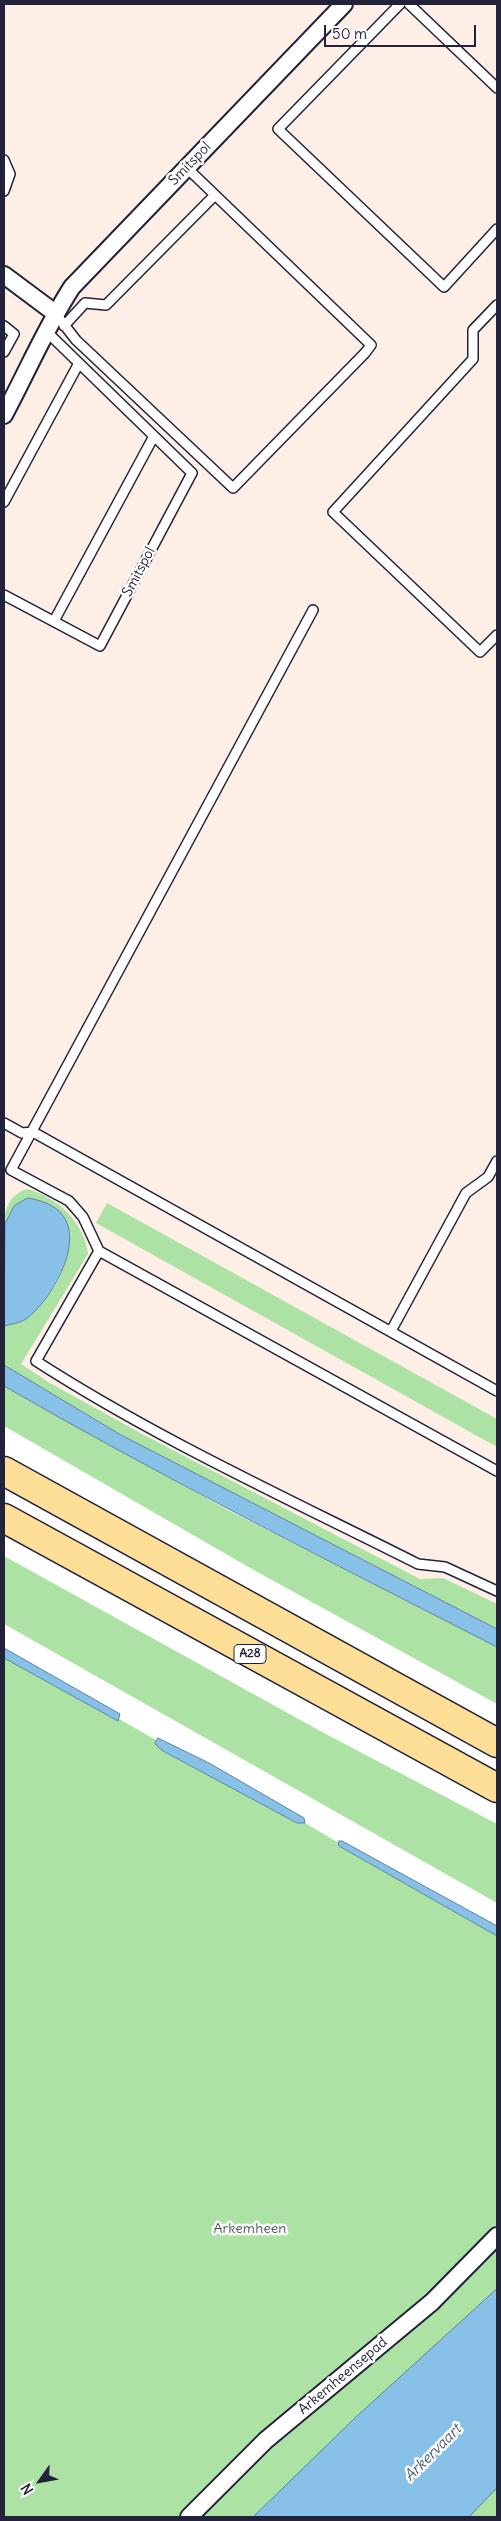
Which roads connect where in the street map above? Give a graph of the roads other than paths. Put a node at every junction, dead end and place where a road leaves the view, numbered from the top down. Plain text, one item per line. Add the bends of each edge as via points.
1 (344, 4) edge
2 (400, 4) edge
3 (409, 4) edge
4 (497, 88) edge
5 (4, 160) edge
6 (187, 168) junction
7 (4, 191) edge
8 (215, 195) junction
9 (497, 229) edge
10 (4, 275) edge
11 (497, 304) edge
12 (60, 320) junction
13 (4, 326) edge
14 (47, 332) junction
15 (4, 352) edge
16 (79, 363) junction
17 (4, 415) edge
18 (154, 436) junction
19 (4, 502) edge
20 (4, 595) edge
21 (313, 610) dead end
22 (54, 621) junction
23 (497, 635) edge
24 (4, 1123) edge
25 (33, 1132) junction
26 (497, 1161) edge
27 (99, 1251) junction
28 (391, 1331) junction
29 (497, 1391) edge
30 (4, 1455) edge
31 (4, 1471) edge
32 (497, 1471) edge
33 (4, 1518) edge
34 (157, 1555) junction
35 (497, 1591) edge
36 (497, 1742) edge
37 (497, 1788) edge
38 (497, 2236) edge
39 (189, 2517) edge

1 - 6 street, Smitspol
2 - 9 lane via 278,129 444,287
3 - 4 lane
5 - 7 lane via 10,174
6 - 8 lane
6 - 12 street, Smitspol via 72,287
8 - 12 lane via 106,305 85,303
8 - 12 lane via 371,346 233,488 76,340
10 - 12 street
11 - 23 lane via 473,330 474,359 333,512 480,652
12 - 14 street, Smitspol
13 - 15 lane via 14,334
14 - 16 lane, Smitspol
14 - 17 street, Smitspol
16 - 18 lane, Smitspol
16 - 19 lane
18 - 22 lane
18 - 22 lane, Smitspol via 192,473 100,646
20 - 22 lane, Smitspol
21 - 25 lane
24 - 25 lane via 22,1134
25 - 27 lane via 11,1170 69,1201 82,1217
25 - 28 lane
26 - 28 lane via 488,1177 466,1193
27 - 32 lane
27 - 35 lane via 36,1361 90,1396 418,1564 445,1567
28 - 29 lane
30 - 34 highway
31 - 34 highway
33 - 37 highway, A28
34 - 36 highway
38 - 39 street, Arkemheensepad via 432,2302 266,2440

